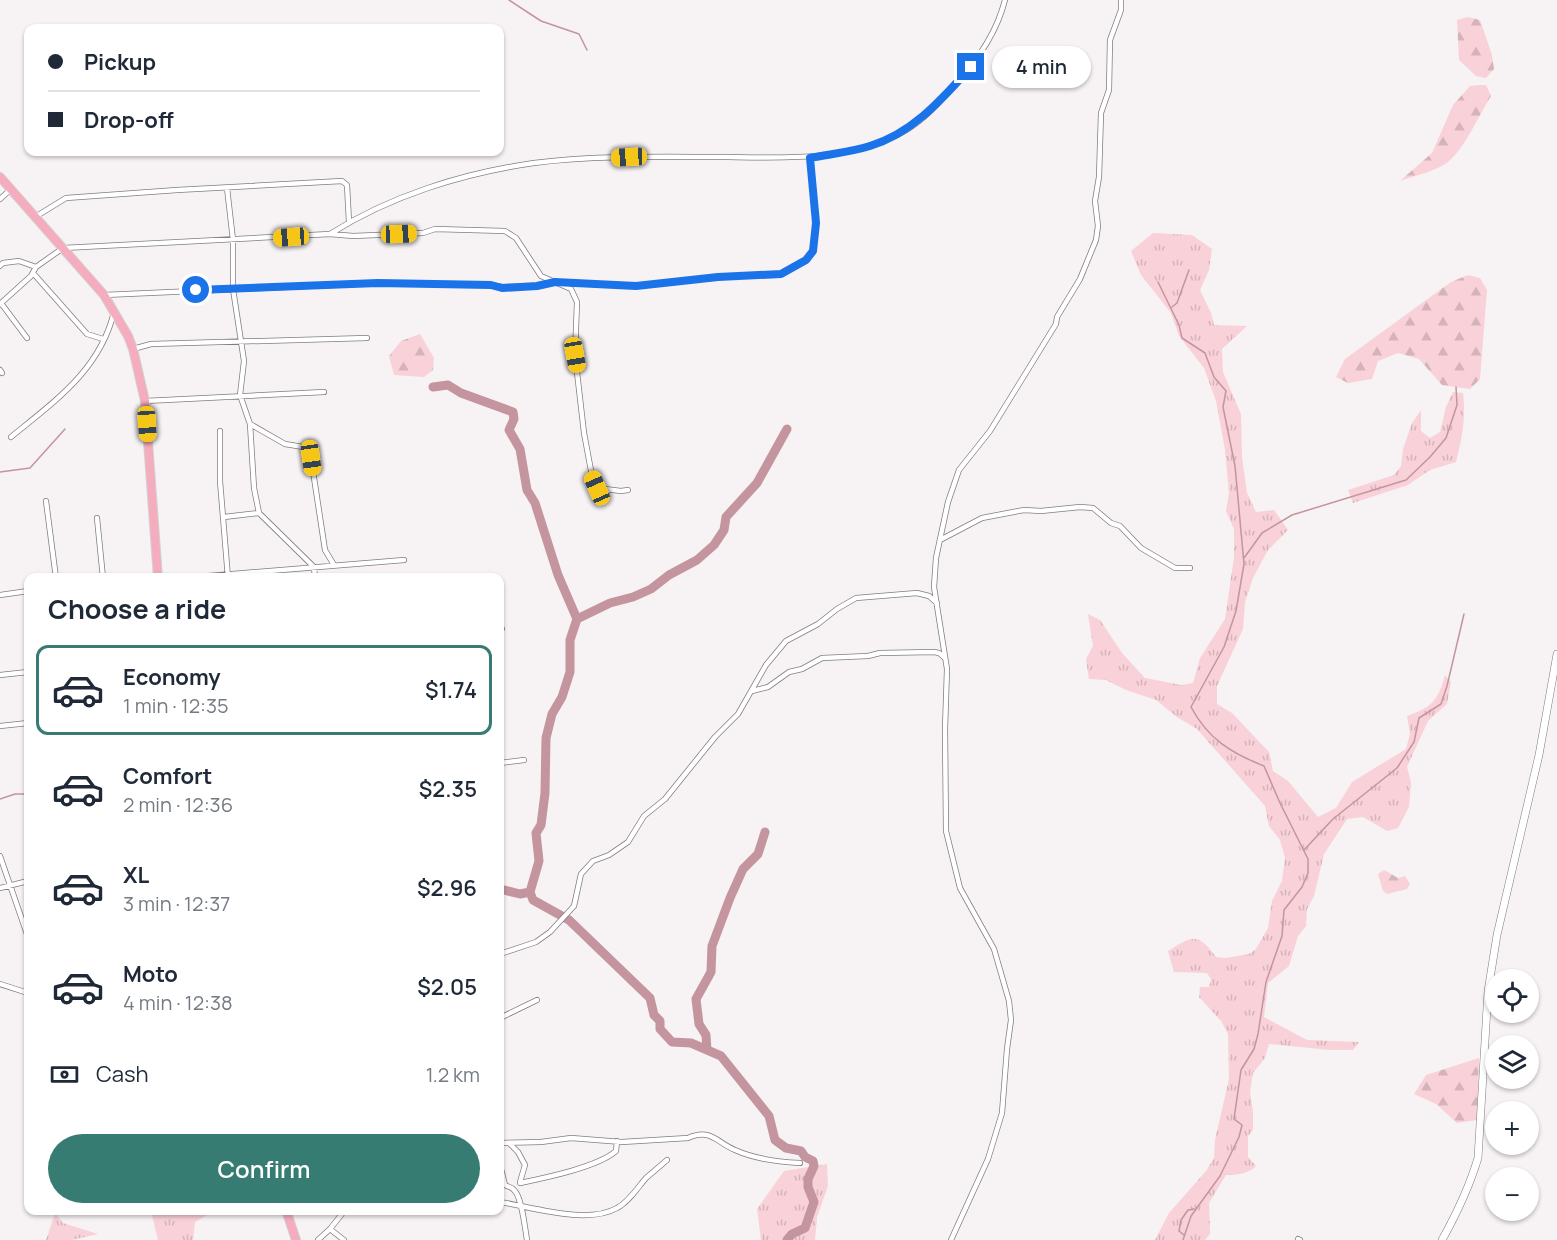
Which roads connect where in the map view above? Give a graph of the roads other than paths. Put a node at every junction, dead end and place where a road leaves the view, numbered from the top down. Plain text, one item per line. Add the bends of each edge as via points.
1 (1005, 0) edge
2 (1121, 0) edge
3 (810, 158) junction
4 (0, 177) edge
5 (227, 188) junction
6 (11, 189) junction
7 (0, 199) edge
8 (35, 217) junction
9 (349, 222) junction
10 (330, 234) junction
11 (232, 240) junction
12 (63, 248) junction
13 (0, 266) edge
14 (36, 267) junction
15 (33, 273) junction
16 (555, 282) junction
17 (233, 289) junction
18 (104, 295) junction
19 (1, 303) edge
20 (114, 310) junction
21 (27, 338) dead end
22 (367, 338) dead end
23 (103, 339) junction
24 (242, 343) junction
25 (133, 349) junction
26 (324, 392) dead end
27 (240, 395) junction
28 (145, 401) junction
29 (250, 424) junction
30 (220, 431) dead end
31 (11, 437) dead end
32 (628, 490) dead end
33 (46, 501) dead end
34 (259, 513) junction
35 (224, 517) junction
36 (97, 518) dead end
37 (940, 540) junction
38 (404, 560) dead end
39 (334, 566) junction
40 (314, 567) junction
41 (1190, 568) dead end
42 (55, 573) edge
43 (102, 573) edge
44 (158, 573) edge
45 (228, 573) edge
46 (250, 573) edge
47 (315, 573) edge
48 (24, 592) edge
49 (0, 595) edge
50 (937, 603) junction
51 (1557, 654) edge
52 (945, 658) junction
53 (24, 672) edge
54 (0, 675) edge
55 (752, 691) junction
56 (24, 723) edge
57 (0, 726) edge
58 (524, 760) dead end
59 (504, 762) edge
60 (0, 856) edge
61 (24, 882) edge
62 (11, 884) junction
63 (0, 888) edge
64 (24, 925) edge
65 (504, 953) edge
66 (0, 984) edge
67 (24, 992) edge
68 (537, 1000) dead end
69 (504, 1014) edge
70 (617, 1141) junction
71 (504, 1143) edge
72 (509, 1143) junction
73 (667, 1160) dead end
74 (800, 1162) dead end
75 (504, 1181) edge
76 (520, 1182) junction
77 (514, 1189) junction
78 (504, 1203) edge
79 (520, 1207) junction
80 (288, 1215) edge
81 (341, 1215) edge
82 (330, 1229) junction
83 (296, 1240) edge
84 (318, 1240) edge
85 (344, 1240) edge
86 (527, 1240) edge
87 (951, 1240) edge
88 (1442, 1240) edge

1 - 3 street via 1000,21 971,67 937,105 903,132 870,146
2 - 37 street via 1110,40 1109,90 1101,112 1096,240 1051,333 990,432 959,470
3 - 9 street via 629,157 535,163 469,174
3 - 16 street via 816,223 813,251 806,260 781,274 636,286
4 - 6 highway
5 - 8 street via 66,198
5 - 9 street via 342,181 347,186
5 - 11 street
6 - 7 street
6 - 8 highway
8 - 12 highway
9 - 10 street
10 - 11 street
10 - 16 street via 423,233 435,229 506,231 516,238 541,276
11 - 12 street
11 - 17 street
12 - 14 street
12 - 18 highway
13 - 14 street via 3,262 19,261
14 - 15 street
15 - 19 street
15 - 23 street via 87,334
16 - 17 street via 502,288 378,283
16 - 32 street via 571,289 577,302 575,355 592,476 597,488
17 - 18 street
17 - 24 street
18 - 20 highway
19 - 21 street
20 - 23 street
20 - 25 highway
22 - 24 street
23 - 31 street via 89,367
24 - 25 street via 152,344
24 - 27 street
25 - 28 highway
26 - 27 street
27 - 28 street
27 - 29 street
28 - 44 highway
29 - 34 street
29 - 39 street via 285,444 303,447 311,458 325,550
30 - 35 street
33 - 42 street
34 - 35 street
34 - 40 street
35 - 45 street
36 - 43 street
37 - 41 street via 982,518 1024,510 1093,508 1120,526 1141,548 1175,568
37 - 50 street via 934,586
38 - 39 street
39 - 40 street
40 - 46 street
40 - 47 street
48 - 49 street
50 - 52 street
50 - 55 street via 917,593 856,598 786,641 765,665
51 - 88 main road via 1488,991 1478,1158 1461,1205
52 - 55 street via 934,652 822,658 789,672 768,687
52 - 87 street via 946,831 960,888 994,949 1011,1020 1002,1113 988,1159
53 - 54 street
55 - 65 street via 738,714 665,799 644,816 628,842 593,861 581,874 574,906 567,914 536,942
56 - 57 street
58 - 59 street
60 - 62 street
61 - 62 street
62 - 63 street
62 - 64 street
66 - 67 street
68 - 69 street
70 - 72 street via 571,1138
70 - 74 street via 688,1138 698,1134 715,1137 744,1153 774,1161
70 - 76 street via 616,1151 608,1156
71 - 72 street
72 - 76 street via 525,1165
73 - 79 street via 617,1208 603,1213 558,1214
75 - 77 street
76 - 77 street
77 - 79 street
78 - 79 street
79 - 86 street
80 - 83 highway
81 - 82 street
82 - 84 street
82 - 85 street

